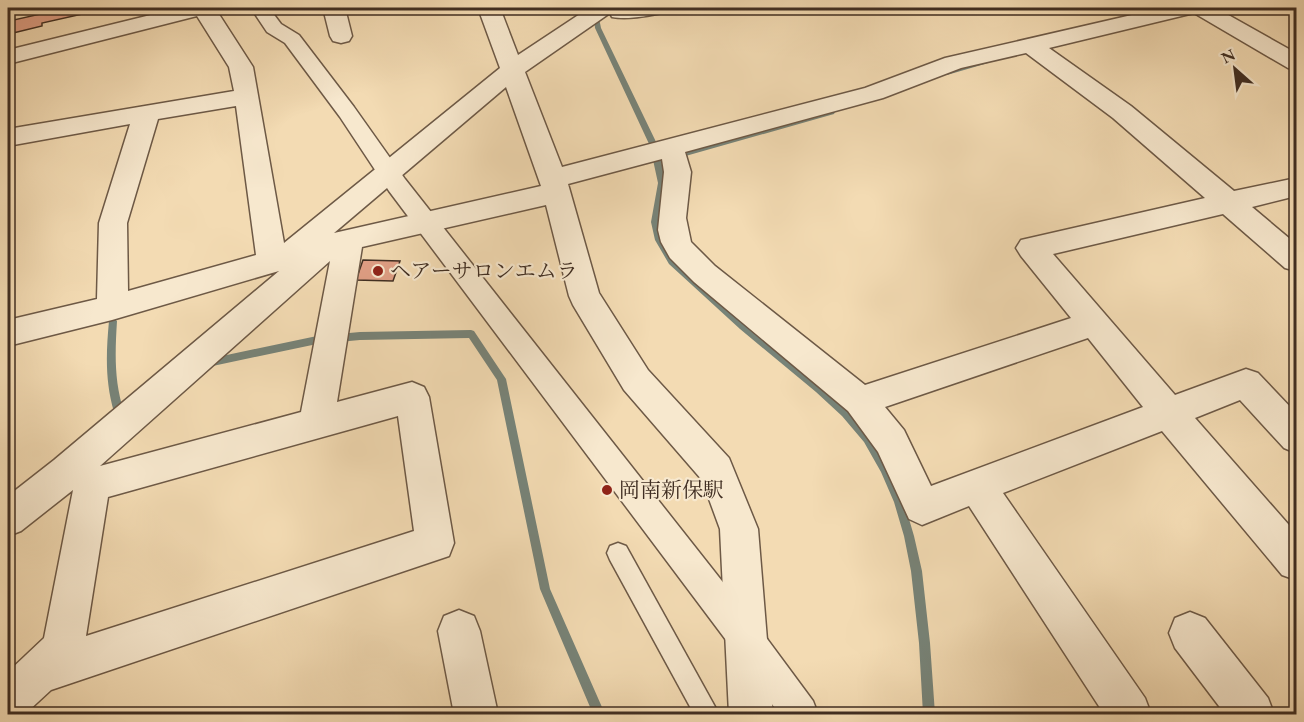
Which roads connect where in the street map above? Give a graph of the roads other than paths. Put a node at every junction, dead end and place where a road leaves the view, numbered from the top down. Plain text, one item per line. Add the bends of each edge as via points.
1 (203, 8) edge
2 (260, 8) edge
3 (334, 8) edge
4 (489, 8) edge
5 (654, 8) edge
6 (1188, 8) edge
7 (1201, 8) edge
8 (612, 10) edge
9 (341, 36) dead end
10 (1029, 45) junction
11 (8, 57) edge
12 (1296, 63) edge
13 (514, 75) junction
14 (248, 96) junction
15 (147, 112) junction
16 (8, 136) edge
17 (667, 153) junction
18 (392, 178) junction
19 (554, 186) junction
20 (1296, 187) edge
21 (1228, 203) junction
22 (425, 222) junction
23 (310, 250) junction
24 (1296, 261) edge
25 (112, 308) junction
26 (1095, 323) junction
27 (8, 333) edge
28 (860, 401) junction
29 (1169, 413) junction
30 (316, 423) junction
31 (1296, 437) edge
32 (977, 487) junction
33 (8, 518) edge
34 (618, 553) dead end
35 (1296, 561) edge
36 (459, 631) dead end
37 (1190, 633) dead end
38 (747, 640) junction
39 (38, 673) junction
40 (8, 702) edge
41 (17, 714) edge
42 (476, 714) edge
43 (707, 714) edge
44 (751, 714) edge
45 (800, 714) edge
46 (1129, 714) edge
47 (1252, 714) edge

1 - 11 street
1 - 14 street via 241,67
2 - 18 street via 274,28 292,39
3 - 9 street
4 - 13 street
5 - 8 street
6 - 10 street
7 - 12 street
8 - 13 street
10 - 17 street via 953,63 874,93
10 - 21 street via 1122,112
13 - 18 street
13 - 19 street
14 - 15 street
14 - 23 street
15 - 16 street
15 - 25 street via 113,223
17 - 19 street
17 - 28 street via 680,167 672,225 676,242 713,280
18 - 22 street
18 - 23 street
19 - 22 street
19 - 38 street via 584,296 636,380 716,470 739,529
20 - 21 street
21 - 24 street
21 - 26 street via 1031,248
22 - 23 street
22 - 38 street
23 - 25 street
23 - 30 street via 331,338
23 - 33 street via 67,472
25 - 27 street
26 - 28 street
26 - 29 street
28 - 32 street via 891,441 922,507
29 - 31 street via 1246,382
29 - 32 street
29 - 35 street
30 - 39 street via 92,485 63,649
30 - 39 street via 412,397 435,543
32 - 46 street
34 - 43 lane
36 - 42 street
37 - 47 street
38 - 44 street
38 - 45 street
39 - 40 street
40 - 41 street via 17,705

